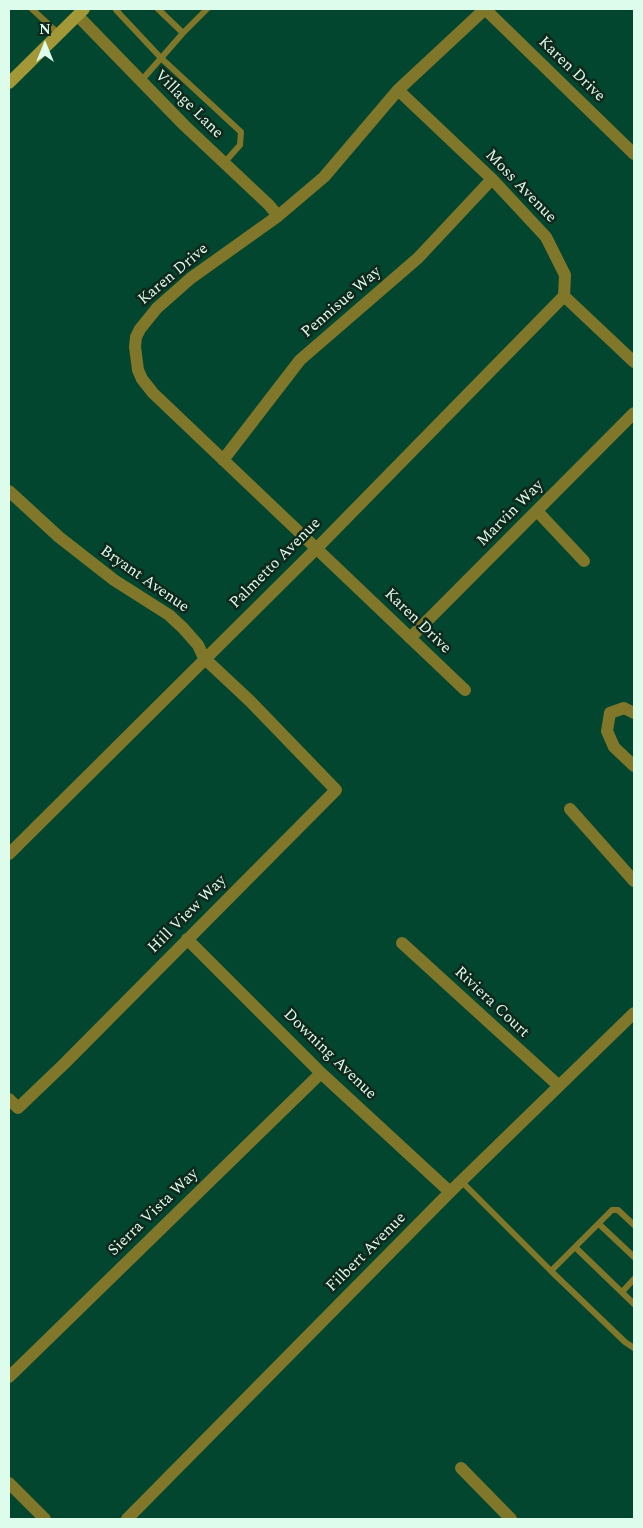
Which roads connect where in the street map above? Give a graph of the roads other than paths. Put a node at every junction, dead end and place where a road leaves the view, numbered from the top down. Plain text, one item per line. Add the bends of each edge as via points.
1 (32, 9) edge
2 (118, 9) edge
3 (158, 9) edge
4 (207, 9) edge
5 (485, 9) edge
6 (78, 11) edge
7 (182, 33) junction
8 (59, 34) junction
9 (161, 58) junction
10 (141, 81) junction
11 (9, 83) edge
12 (398, 90) junction
13 (634, 154) edge
14 (224, 163) junction
15 (492, 179) junction
16 (278, 216) junction
17 (564, 296) junction
18 (634, 362) edge
19 (634, 413) edge
20 (223, 460) junction
21 (9, 491) edge
22 (537, 511) junction
23 (316, 548) junction
24 (584, 561) dead end
25 (410, 638) junction
26 (204, 658) junction
27 (465, 690) dead end
28 (634, 713) edge
29 (634, 766) edge
30 (336, 790) joint
31 (570, 810) dead end
32 (9, 854) edge
33 (634, 881) edge
34 (188, 939) junction
35 (402, 943) dead end
36 (632, 1020) edge
37 (322, 1073) junction
38 (559, 1086) junction
39 (9, 1099) edge
40 (461, 1181) junction
41 (450, 1192) junction
42 (598, 1224) junction
43 (634, 1225) edge
44 (575, 1247) junction
45 (634, 1256) edge
46 (551, 1271) junction
47 (634, 1279) edge
48 (622, 1292) junction
49 (634, 1304) edge
50 (634, 1348) edge
51 (9, 1377) edge
52 (461, 1468) dead end
53 (9, 1483) edge
54 (45, 1519) edge
55 (127, 1519) edge
56 (511, 1519) edge

1 - 8 lane
2 - 9 lane
3 - 7 lane
4 - 7 lane
5 - 12 street, Karen Drive
5 - 13 street, Karen Drive
6 - 8 street
6 - 10 street, Village Lane
7 - 9 lane
8 - 11 street
9 - 10 lane
9 - 14 lane via 241,132 240,144
10 - 14 street, Village Lane
12 - 15 street, Moss Avenue
12 - 16 street, Karen Drive via 324,177
14 - 16 street, Village Lane
15 - 17 street, Moss Avenue via 546,237 565,275
15 - 20 street, Pennisue Way via 418,258 300,360
16 - 20 street, Karen Drive via 191,278 157,308 136,336 136,357 142,379
17 - 18 street
17 - 23 street, Palmetto Avenue
19 - 22 street, Marvin Way
20 - 23 street, Karen Drive
21 - 26 street, Bryant Avenue via 59,538 114,580 169,615 198,645
22 - 24 street
22 - 25 street, Marvin Way
23 - 25 street, Karen Drive
23 - 26 street, Palmetto Avenue
25 - 27 street, Karen Drive
26 - 30 street, Bryant Avenue via 250,700
26 - 32 street, Palmetto Avenue
28 - 29 street via 624,708 610,714 607,732 614,748
30 - 34 street, Hill View Way
31 - 33 street
34 - 37 street, Downing Avenue
34 - 39 street, Hill View Way via 18,1108
35 - 38 street, Riviera Court
36 - 38 street, Filbert Avenue
37 - 41 street, Downing Avenue
37 - 51 street, Sierra Vista Way
38 - 40 street, Filbert Avenue
40 - 41 street, Filbert Avenue
40 - 46 lane
41 - 55 street, Filbert Avenue
42 - 43 lane via 612,1210 618,1210
42 - 44 lane
42 - 45 lane
44 - 46 lane
44 - 48 lane
46 - 50 lane
47 - 48 lane
48 - 49 lane
52 - 56 street
53 - 54 street

